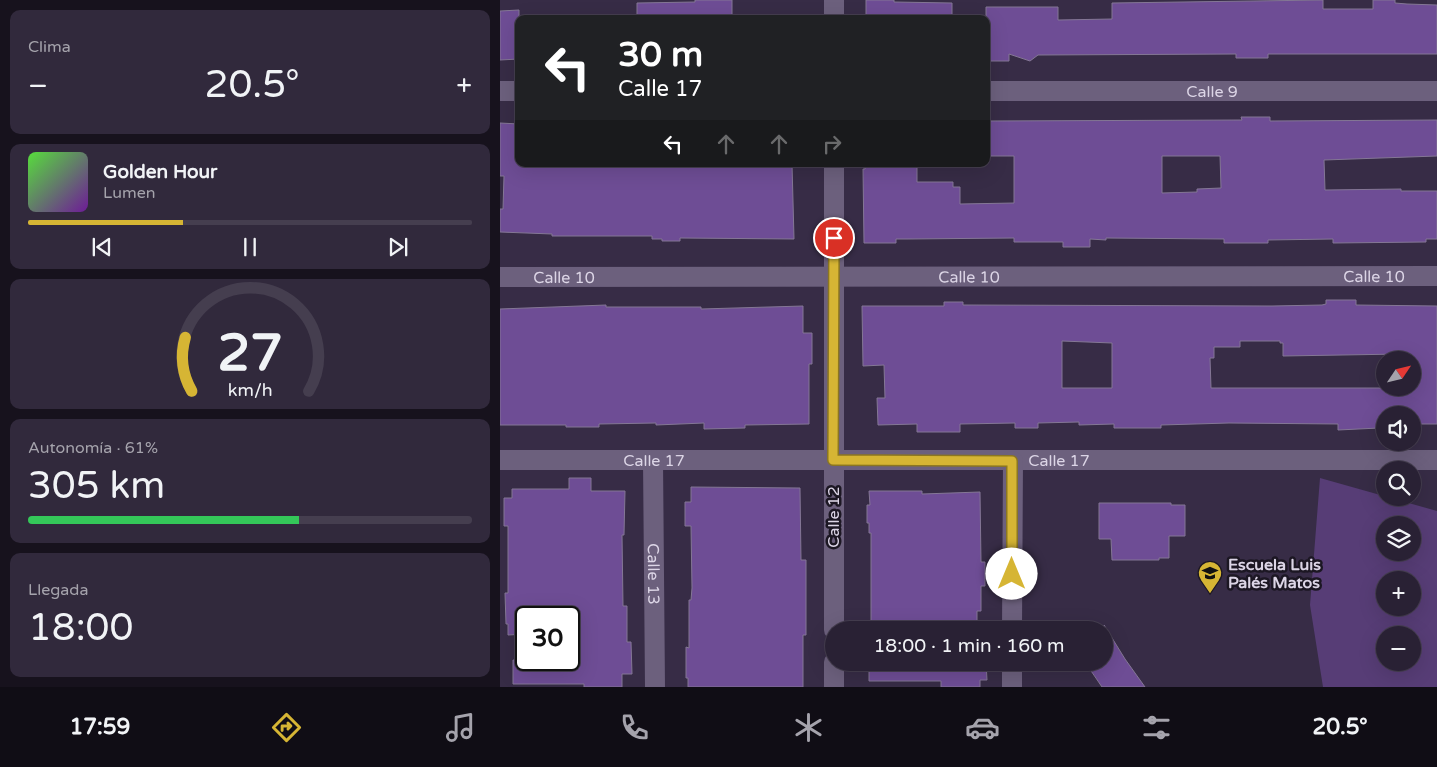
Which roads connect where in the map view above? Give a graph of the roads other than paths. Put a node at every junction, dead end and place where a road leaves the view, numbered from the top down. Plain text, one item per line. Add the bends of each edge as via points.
1 (834, 0) edge
2 (834, 15) edge
3 (500, 91) edge
4 (515, 91) edge
5 (1437, 91) edge
6 (990, 92) edge
7 (834, 167) edge
8 (833, 276) junction
9 (1437, 276) edge
10 (500, 277) edge
11 (500, 460) edge
12 (653, 460) junction
13 (833, 460) junction
14 (1437, 460) edge
15 (1012, 461) junction
16 (834, 621) edge
17 (1012, 621) edge
18 (834, 671) edge
19 (1012, 671) edge
20 (654, 687) edge
21 (834, 687) edge
22 (1012, 687) edge

1 - 2 street
3 - 4 street
5 - 6 street, Calle 9
7 - 8 street, Calle 12
8 - 9 street, Calle 10
8 - 10 street, Calle 10
8 - 13 street, Calle 12
11 - 12 street, Calle 17
12 - 13 street, Calle 17
12 - 20 street, Calle 13
13 - 15 street, Calle 17
13 - 16 street, Calle 12
14 - 15 street, Calle 17
15 - 17 street
18 - 21 street
19 - 22 street

